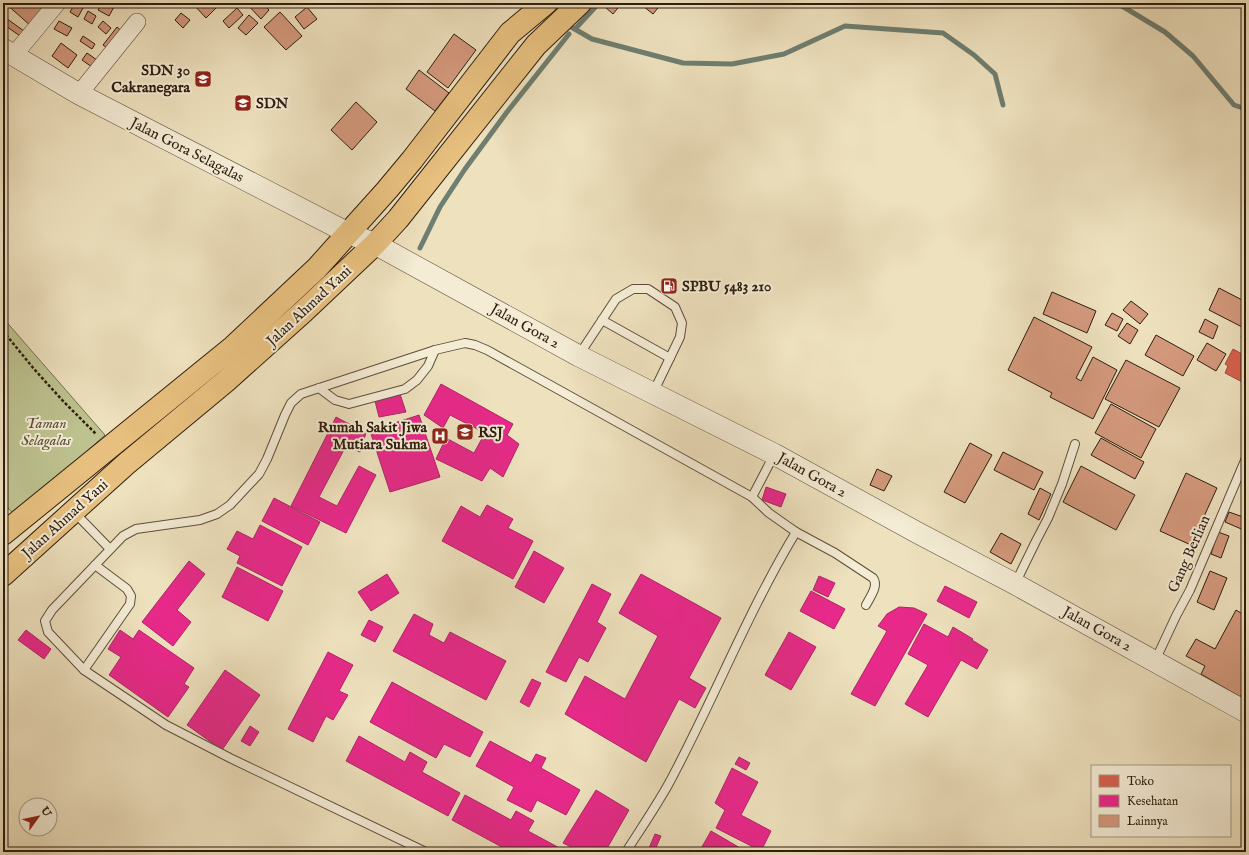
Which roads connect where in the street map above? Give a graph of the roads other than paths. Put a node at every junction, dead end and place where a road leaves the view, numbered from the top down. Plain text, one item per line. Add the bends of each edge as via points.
1 (57, 3) edge
2 (546, 3) edge
3 (577, 6) edge
4 (137, 22) dead end
5 (8, 54) edge
6 (493, 55) junction
7 (516, 70) junction
8 (79, 94) junction
9 (348, 233) junction
10 (375, 244) junction
11 (602, 320) junction
12 (435, 350) junction
13 (579, 356) junction
14 (670, 358) junction
15 (319, 388) junction
16 (653, 393) junction
17 (1075, 444) dead end
18 (774, 454) junction
19 (1246, 458) edge
20 (752, 497) junction
21 (73, 511) junction
22 (796, 532) junction
23 (3, 534) edge
24 (110, 549) junction
25 (95, 565) junction
26 (3, 574) edge
27 (1015, 584) junction
28 (866, 605) dead end
29 (1156, 661) junction
30 (84, 670) junction
31 (1246, 712) edge
32 (426, 852) edge
33 (626, 852) edge

1 - 5 street
2 - 6 highway via 510,33
3 - 7 highway, Jalan Ahmad Yani via 536,45
4 - 8 street
5 - 8 street, Jalan Gora Selagalas
6 - 7 highway
6 - 9 highway via 412,160
7 - 10 highway, Jalan Ahmad Yani via 398,219
8 - 9 street, Jalan Gora Selagalas
9 - 10 street, Jalan Gora Selagalas
9 - 23 highway via 326,259 233,347
10 - 13 street, Jalan Gora 2
10 - 21 highway, Jalan Ahmad Yani via 226,381
11 - 13 lane
11 - 14 lane
11 - 14 lane via 616,299 633,288 648,289 675,307 682,323 680,337
12 - 15 lane
12 - 15 lane via 428,366 417,380 405,388 349,404 335,400
12 - 20 lane via 465,343 475,345
13 - 16 street, Jalan Gora 2
14 - 16 lane
15 - 24 lane via 301,394 291,403 259,474 230,505 217,514 200,520 136,529 123,536
16 - 18 street, Jalan Gora 2
17 - 27 lane via 1048,518
18 - 20 lane
18 - 27 street, Jalan Gora 2
19 - 29 lane, Gang Berlian via 1190,590
20 - 22 lane
21 - 24 lane
21 - 26 highway, Jalan Ahmad Yani
22 - 28 lane via 873,578 876,586
22 - 33 lane via 750,615 667,786
24 - 25 lane
25 - 30 lane via 127,589 131,596 130,604
25 - 30 lane via 52,610 45,621 48,632
27 - 29 street, Jalan Gora 2
29 - 31 street, Jalan Gora 2
30 - 32 lane via 166,725

